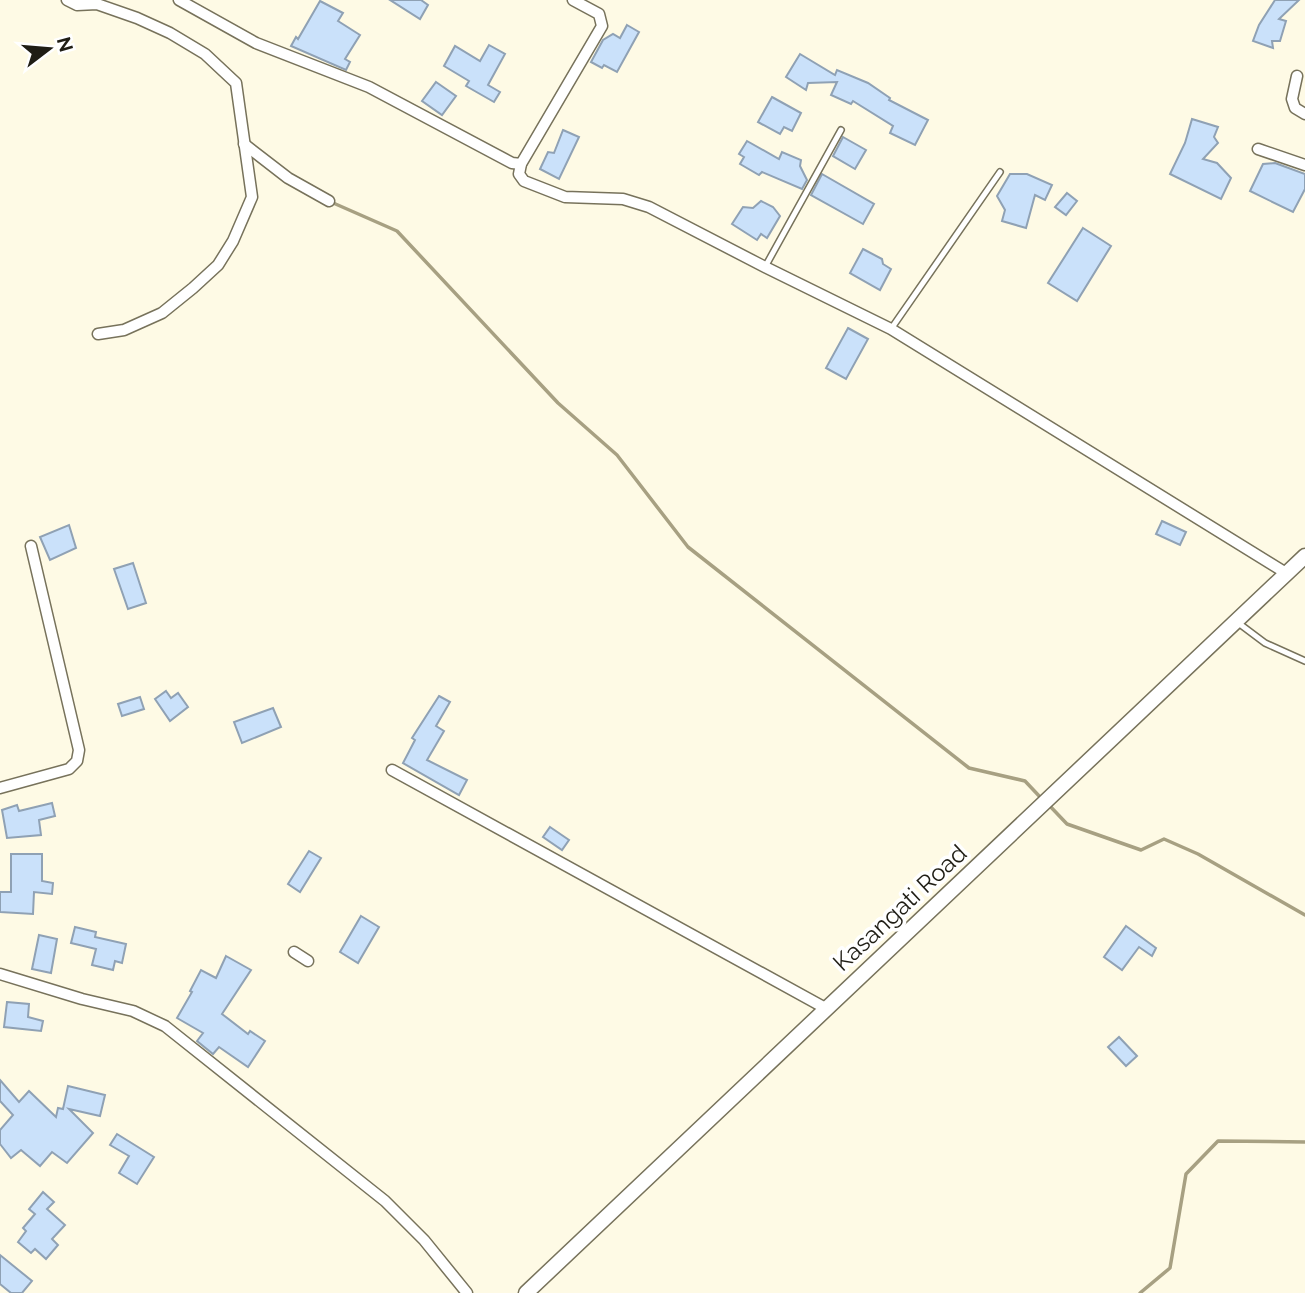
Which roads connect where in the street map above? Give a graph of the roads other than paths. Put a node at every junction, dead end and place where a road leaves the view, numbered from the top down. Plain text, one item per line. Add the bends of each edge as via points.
1 (67, 0) edge
2 (179, 0) edge
3 (573, 0) edge
4 (1297, 76) dead end
5 (1305, 114) edge
6 (842, 130) dead end
7 (244, 144) junction
8 (1258, 149) dead end
9 (521, 164) junction
10 (1305, 165) edge
11 (1000, 172) dead end
12 (329, 201) dead end
13 (765, 267) junction
14 (891, 329) junction
15 (98, 334) dead end
16 (31, 546) dead end
17 (1305, 556) edge
18 (1286, 573) junction
19 (1237, 622) junction
20 (1305, 661) edge
21 (392, 770) dead end
22 (0, 788) edge
23 (294, 952) dead end
24 (308, 961) dead end
25 (0, 974) edge
26 (827, 1009) junction
27 (467, 1293) edge
28 (526, 1293) edge

1 - 7 street via 77,5 97,4 137,18 205,54 236,83
2 - 9 street via 256,43 369,87
3 - 9 street via 599,14 602,26
4 - 5 street via 1292,99
6 - 13 lane
7 - 12 street via 288,178
7 - 15 street via 252,197 218,265 162,313 124,330
8 - 10 street
9 - 13 street via 519,174 524,181 565,197 642,204
11 - 14 lane
13 - 14 street
14 - 18 street
16 - 22 street via 79,757 69,769
17 - 18 street, Kasangati Road
18 - 19 street, Kasangati Road
19 - 20 lane via 1265,643
19 - 26 street, Kasangati Road
21 - 26 street
23 - 24 street
25 - 27 street via 133,1011 165,1026 384,1201
26 - 28 street, Kasangati Road

